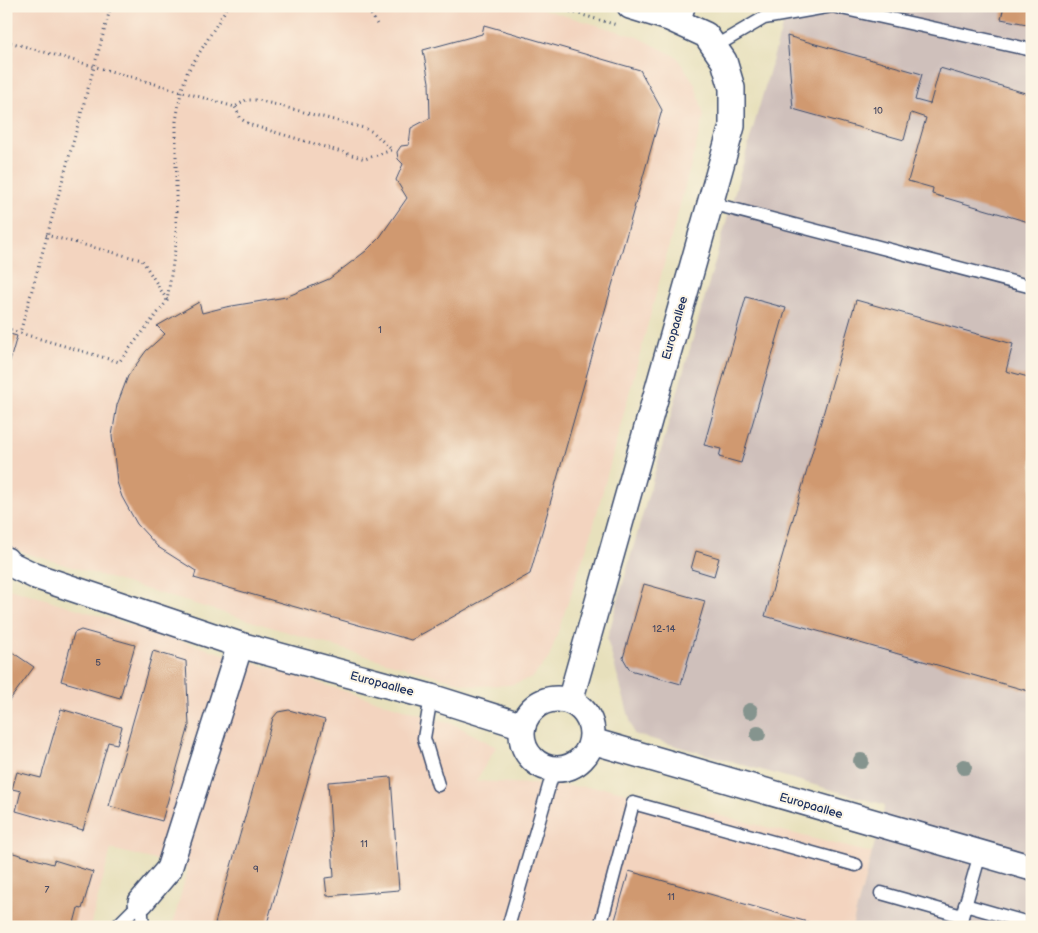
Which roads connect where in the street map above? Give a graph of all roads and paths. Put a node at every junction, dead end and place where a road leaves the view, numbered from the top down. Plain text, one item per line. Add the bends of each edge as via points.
1 (112, 6) edge
2 (228, 6) edge
3 (366, 6) edge
4 (551, 6) edge
5 (686, 15) edge
6 (626, 16) edge
7 (378, 26) dead end
8 (6, 41) edge
9 (714, 47) junction
10 (1032, 50) edge
11 (94, 66) junction
12 (182, 92) junction
13 (236, 107) junction
14 (710, 203) junction
15 (46, 235) junction
16 (1032, 287) edge
17 (167, 301) junction
18 (6, 328) edge
19 (20, 332) junction
20 (6, 560) edge
21 (240, 645) junction
22 (431, 697) junction
23 (570, 701) junction
24 (523, 726) junction
25 (592, 741) junction
26 (554, 769) junction
27 (438, 785) dead end
28 (980, 854) junction
29 (856, 865) dead end
30 (1032, 868) edge
31 (881, 893) dead end
32 (141, 902) junction
33 (962, 916) edge
34 (1032, 924) edge
35 (116, 927) edge
36 (143, 927) edge
37 (508, 927) edge
38 (600, 927) edge

1 - 11 path
2 - 12 path via 187,73
3 - 7 path
4 - 6 path
5 - 6 street, Europaallee
5 - 9 street, Europaallee
8 - 11 path
9 - 10 lane via 764,18 832,6
9 - 14 street, Europaallee via 724,61 732,88 732,126
11 - 12 path
11 - 15 path
12 - 13 path
12 - 17 path via 176,120 176,243
13 - 13 path via 241,118 251,125 365,158 392,150 374,132 364,128 258,100 246,100
14 - 16 lane
14 - 23 street, Europaallee
15 - 17 path via 142,260
15 - 19 path
17 - 19 path via 119,362
18 - 19 path
20 - 21 street, Europaallee via 35,576
21 - 22 street, Europaallee
21 - 32 street via 169,870
22 - 24 street, Europaallee
22 - 27 lane via 424,738
23 - 24 street via 560,699 541,703 527,716
23 - 25 street via 588,717
24 - 26 street via 525,750 537,763
25 - 26 street via 578,762 567,768
25 - 28 street, Europaallee
26 - 37 lane
28 - 30 street, Europaallee
28 - 33 lane
29 - 38 lane via 633,803
31 - 33 lane
32 - 35 lane
32 - 36 lane
33 - 34 lane

